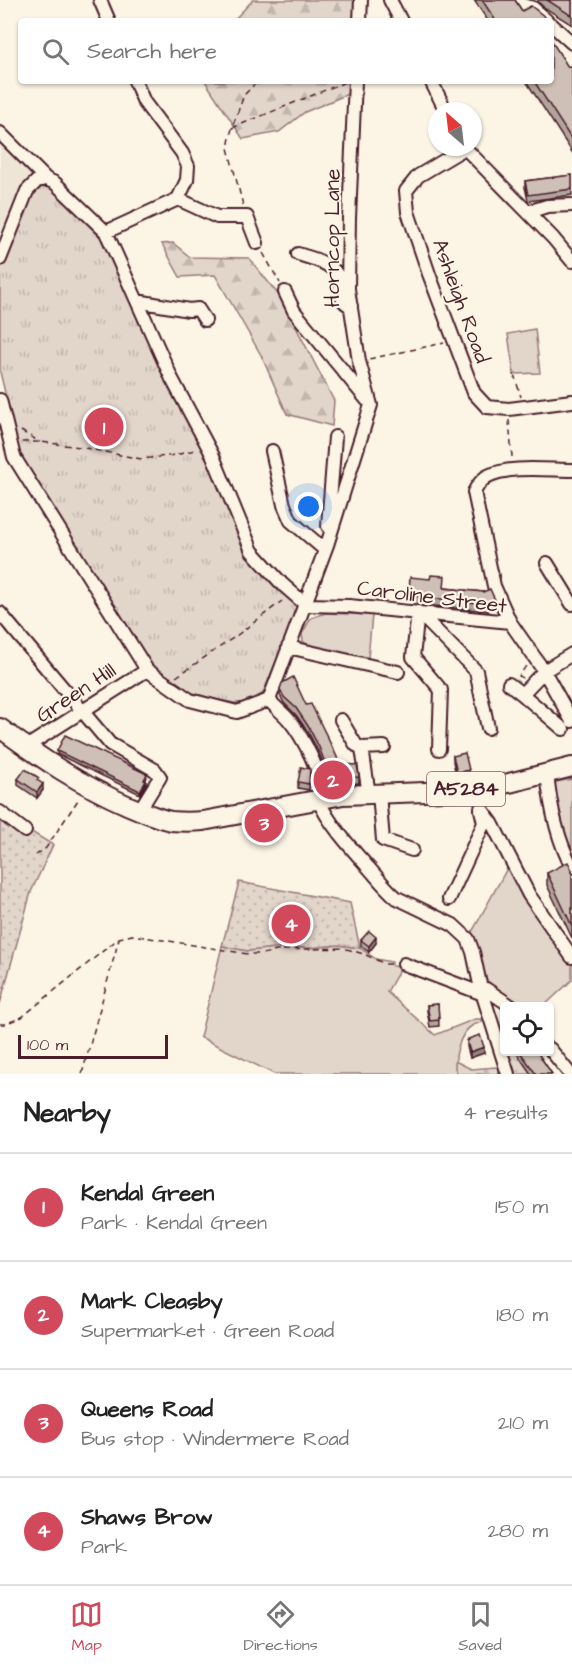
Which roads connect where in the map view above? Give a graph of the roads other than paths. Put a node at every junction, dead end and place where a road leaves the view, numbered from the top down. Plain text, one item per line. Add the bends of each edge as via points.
1 (100, 0) edge
2 (361, 0) edge
3 (390, 0) edge
4 (517, 3) edge
5 (108, 18) edge
6 (360, 18) edge
7 (399, 18) edge
8 (544, 18) edge
9 (554, 27) edge
10 (572, 43) edge
11 (136, 84) edge
12 (355, 84) edge
13 (432, 84) edge
14 (442, 102) edge
15 (0, 132) edge
16 (450, 156) edge
17 (473, 156) edge
18 (46, 179) junction
19 (178, 199) junction
20 (572, 205) edge
21 (528, 213) junction
22 (106, 232) junction
23 (257, 243) road end
24 (298, 254) dead end
25 (0, 259) edge
26 (572, 261) edge
27 (285, 292) road end
28 (137, 301) junction
29 (351, 306) junction
30 (205, 320) dead end
31 (572, 401) edge
32 (371, 405) junction
33 (1, 406) edge
34 (335, 438) dead end
35 (10, 442) junction
36 (272, 451) dead end
37 (0, 452) edge
38 (572, 470) edge
39 (326, 548) junction
40 (547, 563) dead end
41 (572, 604) edge
42 (306, 605) junction
43 (0, 612) edge
44 (418, 612) junction
45 (510, 622) junction
46 (288, 647) junction
47 (572, 654) edge
48 (147, 670) junction
49 (544, 671) junction
50 (398, 672) dead end
51 (509, 684) dead end
52 (522, 694) junction
53 (269, 700) junction
54 (83, 712) junction
55 (341, 720) dead end
56 (567, 725) edge
57 (0, 728) edge
58 (488, 728) dead end
59 (26, 747) junction
60 (384, 747) dead end
61 (362, 748) junction
62 (439, 749) dead end
63 (572, 767) edge
64 (547, 773) junction
65 (477, 789) junction
66 (374, 794) junction
67 (321, 798) junction
68 (481, 808) junction
69 (139, 811) junction
70 (0, 812) edge
71 (26, 831) dead end
72 (412, 850) dead end
73 (572, 867) edge
74 (449, 899) dead end
75 (572, 957) edge
76 (404, 964) road end
77 (482, 992) junction
78 (505, 1002) edge
79 (554, 1055) edge
80 (508, 1074) edge
81 (570, 1074) edge

1 - 5 street
2 - 6 street
3 - 7 street
4 - 8 street via 533,8
9 - 10 street
11 - 19 street via 144,102 188,166 187,180
12 - 29 street, Horncop Lane via 349,218
13 - 14 street
15 - 18 street
16 - 31 street, Ashleigh Road via 418,176 406,191 408,212 474,393 487,407 509,409
17 - 21 street
18 - 22 street via 56,183
18 - 25 street via 37,181 27,191
19 - 22 street
19 - 23 street via 217,217 247,217
20 - 21 street via 548,206
21 - 26 street
22 - 28 street
24 - 29 street via 332,268 338,275 340,297
27 - 32 street via 294,311
28 - 30 street via 198,309
28 - 42 street via 213,456 252,551
29 - 32 street, Horncop Lane via 359,361
32 - 39 street
33 - 35 street
34 - 39 street
35 - 37 street
35 - 48 street via 14,457
36 - 39 street via 291,521
38 - 45 street via 496,473 484,478 474,492 494,585
39 - 42 street
40 - 41 street
42 - 44 street, Caroline Street
42 - 46 street
43 - 54 street
44 - 45 street, Caroline Street
44 - 58 street via 476,670
44 - 62 street via 413,657 441,690
45 - 49 street, Caroline Street
46 - 50 street
46 - 53 street
47 - 49 street
48 - 53 street via 190,700 237,712
48 - 54 street, Green Hill
49 - 52 street
49 - 56 street, Caroline Street
51 - 52 street
52 - 56 street
53 - 67 street via 303,741 318,773
54 - 59 street, Green Hill
54 - 69 street via 110,744 155,770 160,777
55 - 61 street
57 - 59 highway, A5284
59 - 69 highway, A5284 via 72,778
60 - 61 street
61 - 66 street
63 - 64 highway, A5284
64 - 65 highway, A5284
64 - 73 street via 556,825
65 - 66 highway, A5284
65 - 68 street
66 - 67 highway, A5284
66 - 72 street via 382,840
67 - 69 highway, A5284 via 203,821 172,821
67 - 77 street via 323,810 390,892 461,932 471,945
68 - 74 street via 484,823
68 - 75 street via 529,895
70 - 71 street
76 - 77 street
77 - 78 street via 486,988
77 - 80 street
79 - 81 street

